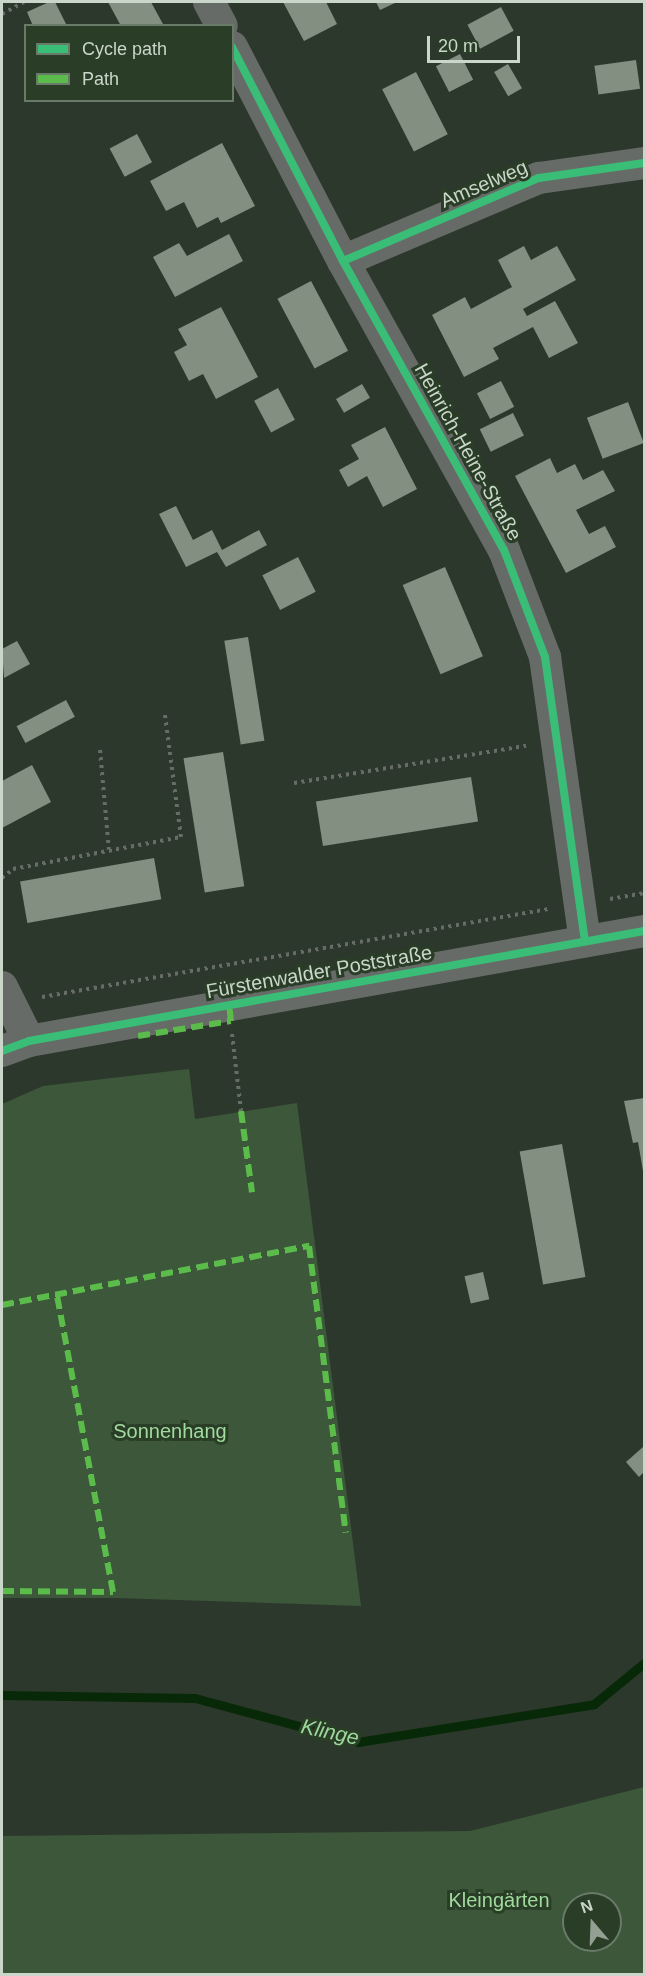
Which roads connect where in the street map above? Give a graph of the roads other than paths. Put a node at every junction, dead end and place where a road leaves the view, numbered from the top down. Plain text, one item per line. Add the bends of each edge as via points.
1 (209, 2) edge
2 (221, 24) edge
3 (234, 50) edge
4 (645, 164) edge
5 (344, 261) junction
6 (645, 931) edge
7 (585, 941) junction
8 (7, 997) edge
9 (15, 1046) edge

1 - 2 street
3 - 5 street, Heinrich-Heine-Straße
4 - 5 street, Amselweg via 539,178
5 - 7 street, Heinrich-Heine-Straße via 504,550 545,657
6 - 7 street, Fürstenwalder Poststraße
7 - 9 street, Fürstenwalder Poststraße
8 - 9 street

